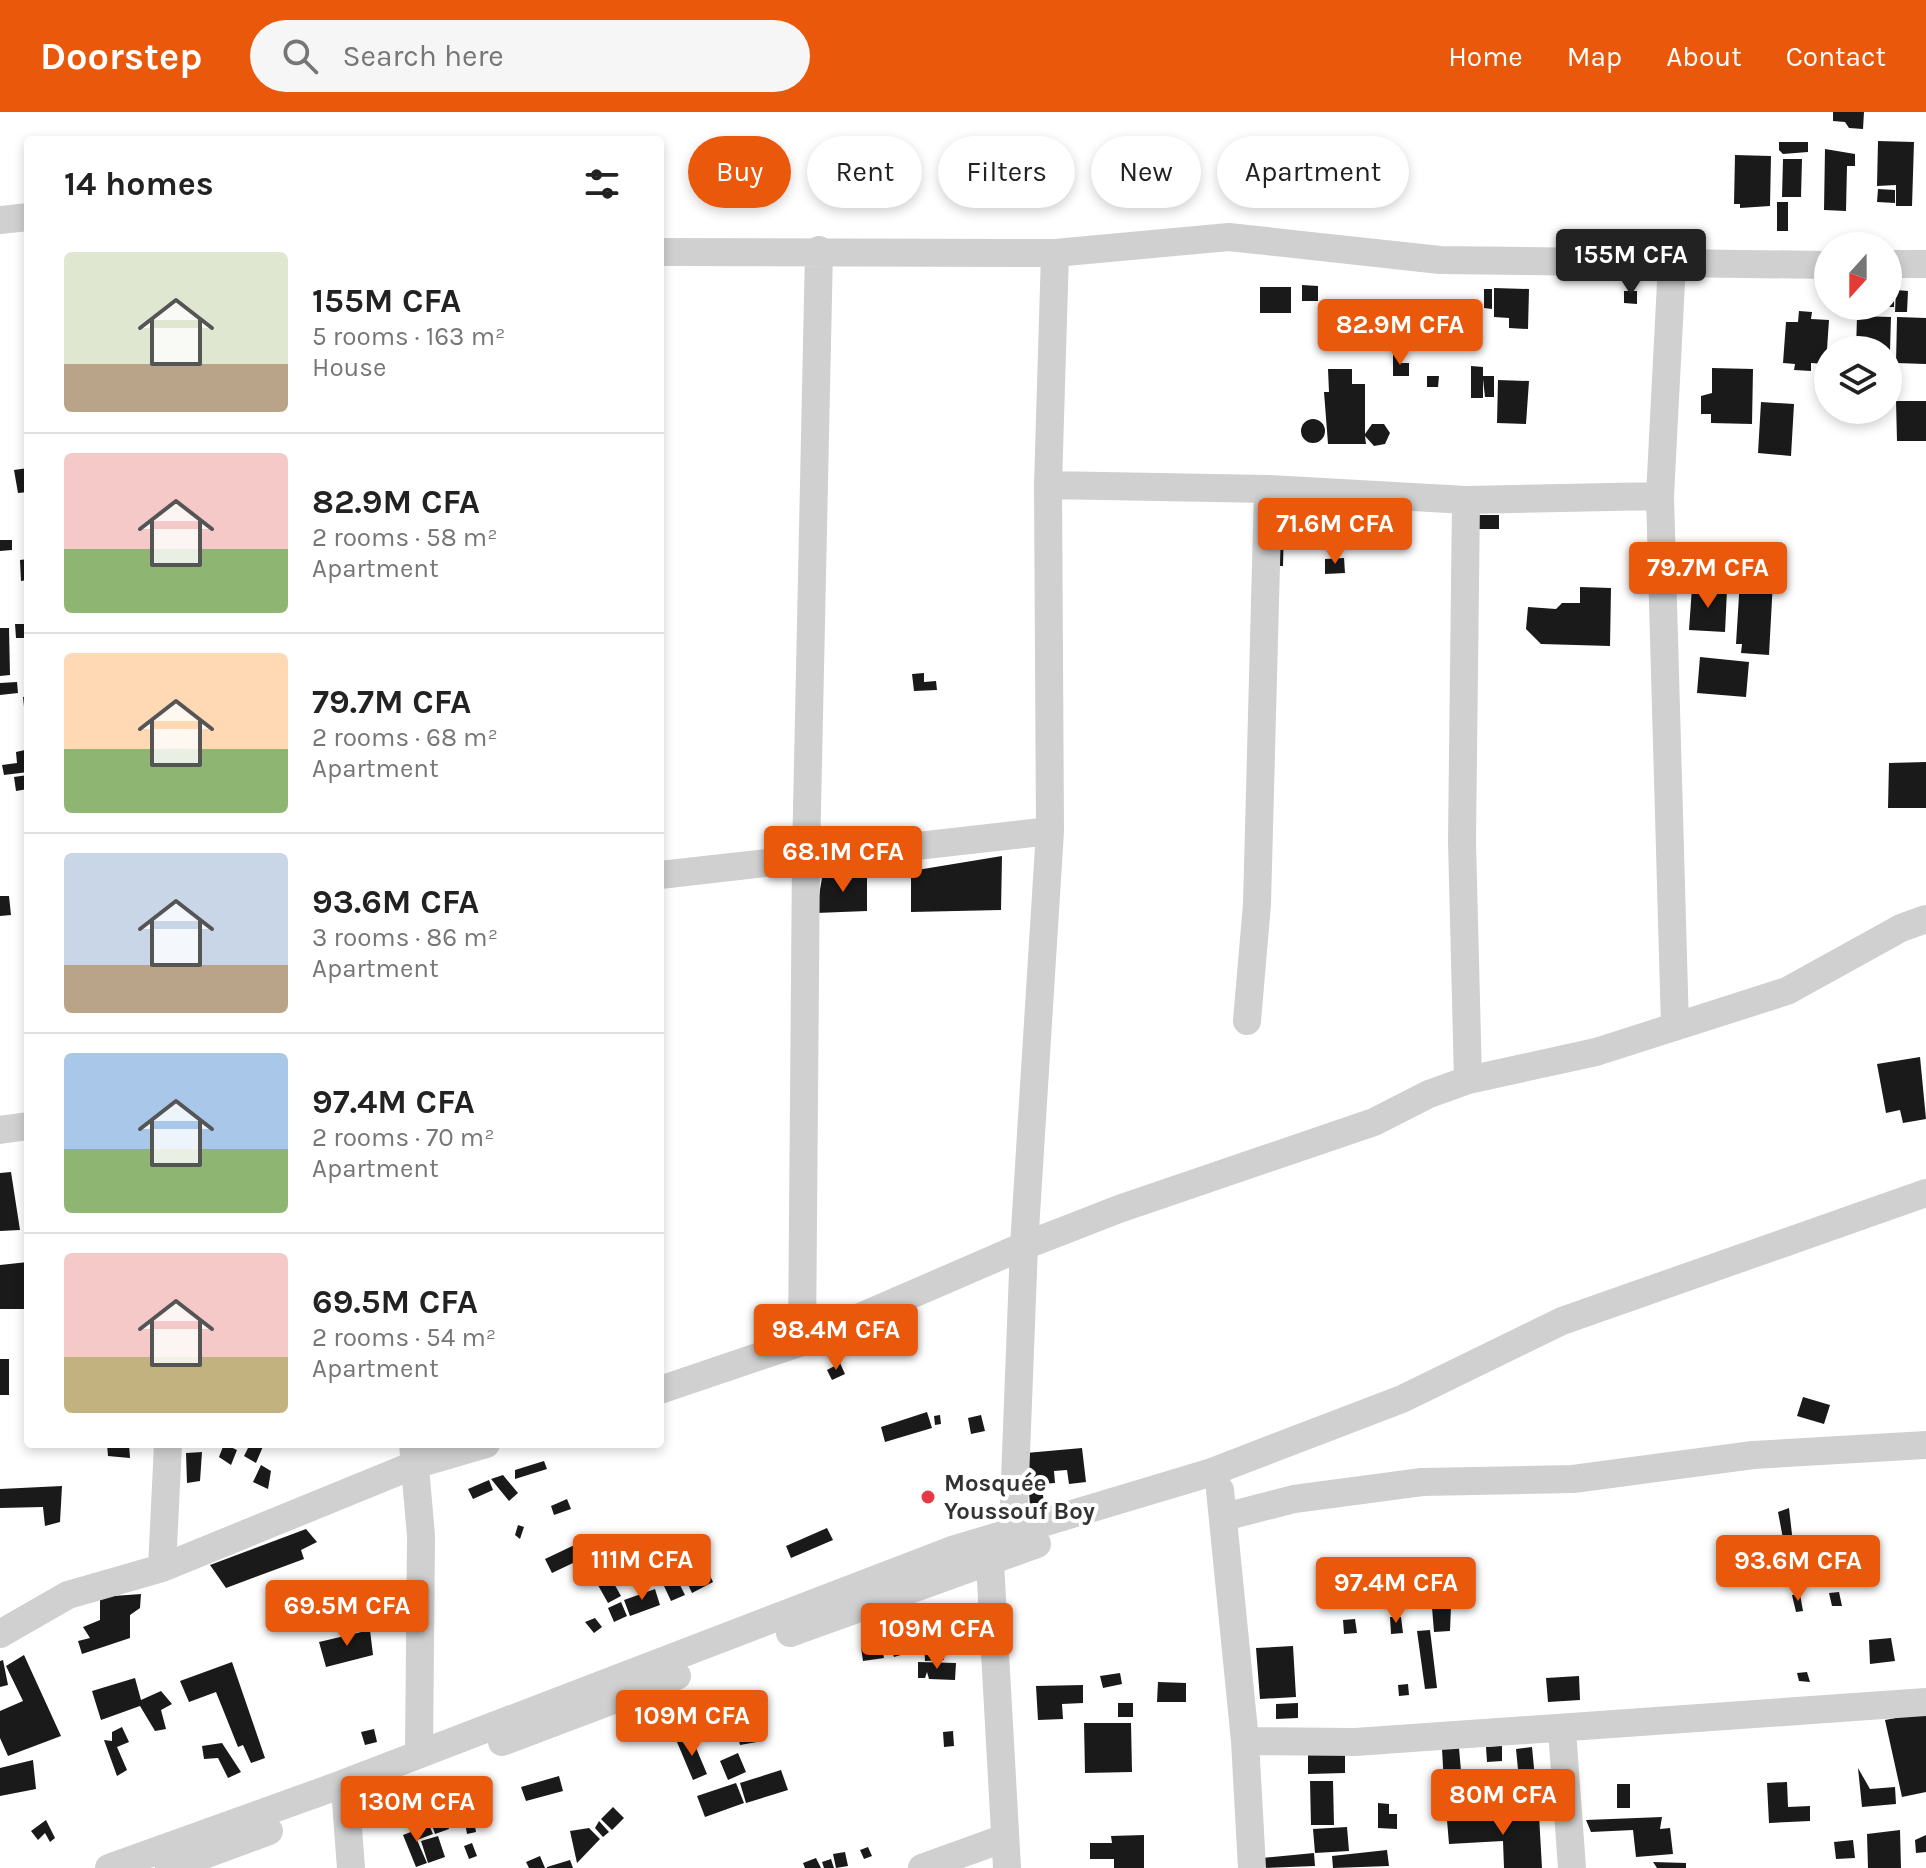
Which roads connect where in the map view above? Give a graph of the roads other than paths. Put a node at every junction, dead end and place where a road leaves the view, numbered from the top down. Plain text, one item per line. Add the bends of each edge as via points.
1 (24, 217) edge
2 (0, 220) edge
3 (819, 250) junction
4 (664, 252) edge
5 (1055, 253) junction
6 (1672, 263) junction
7 (1902, 264) edge
8 (1926, 264) edge
9 (1814, 265) edge
10 (1048, 485) junction
11 (1268, 489) junction
12 (1660, 496) junction
13 (1466, 500) junction
14 (1050, 831) junction
15 (806, 856) junction
16 (664, 874) edge
17 (1926, 919) edge
18 (1247, 1021) dead end
19 (1675, 1027) junction
20 (1468, 1080) junction
21 (24, 1127) edge
22 (0, 1130) edge
23 (1926, 1193) edge
24 (1926, 1212) edge
25 (1024, 1246) junction
26 (802, 1342) junction
27 (664, 1389) edge
28 (1926, 1445) edge
29 (168, 1448) edge
30 (459, 1448) edge
31 (413, 1455) edge
32 (1222, 1504) junction
33 (997, 1544) junction
34 (162, 1568) junction
35 (0, 1634) edge
36 (1926, 1702) edge
37 (1562, 1730) junction
38 (1245, 1741) junction
39 (419, 1753) junction
40 (346, 1802) junction
41 (1005, 1838) junction
42 (109, 1868) edge
43 (169, 1868) edge
44 (351, 1868) edge
45 (922, 1868) edge
46 (1007, 1868) edge
47 (1252, 1868) edge
48 (1572, 1868) edge

1 - 2 street
3 - 4 street
3 - 5 street
3 - 15 street
5 - 6 street via 1253,238 1440,260
5 - 10 street
6 - 9 street
6 - 12 street
7 - 8 street
10 - 11 street
10 - 14 street
11 - 13 street
11 - 18 street via 1257,904
12 - 13 street
12 - 19 street
13 - 20 street via 1462,841
14 - 15 street
14 - 25 street
15 - 16 street
15 - 26 street
17 - 19 street via 1787,991
19 - 20 street via 1596,1052
20 - 25 street via 1374,1122
21 - 22 street
23 - 33 street via 1562,1321 1402,1399 1209,1473
24 - 32 street via 1569,1338
25 - 26 street
25 - 33 street
26 - 27 street
28 - 32 street via 1753,1455 1573,1479 1422,1482
29 - 34 street
30 - 31 street
31 - 34 street
31 - 39 street via 421,1536
32 - 33 street
32 - 38 street
33 - 39 street via 952,1550
33 - 40 street via 765,1642
33 - 41 street
34 - 35 street via 68,1595
36 - 37 street
37 - 38 street via 1355,1742
37 - 48 street
38 - 47 street
39 - 42 street
40 - 43 street
40 - 44 street
41 - 45 street
41 - 46 street

